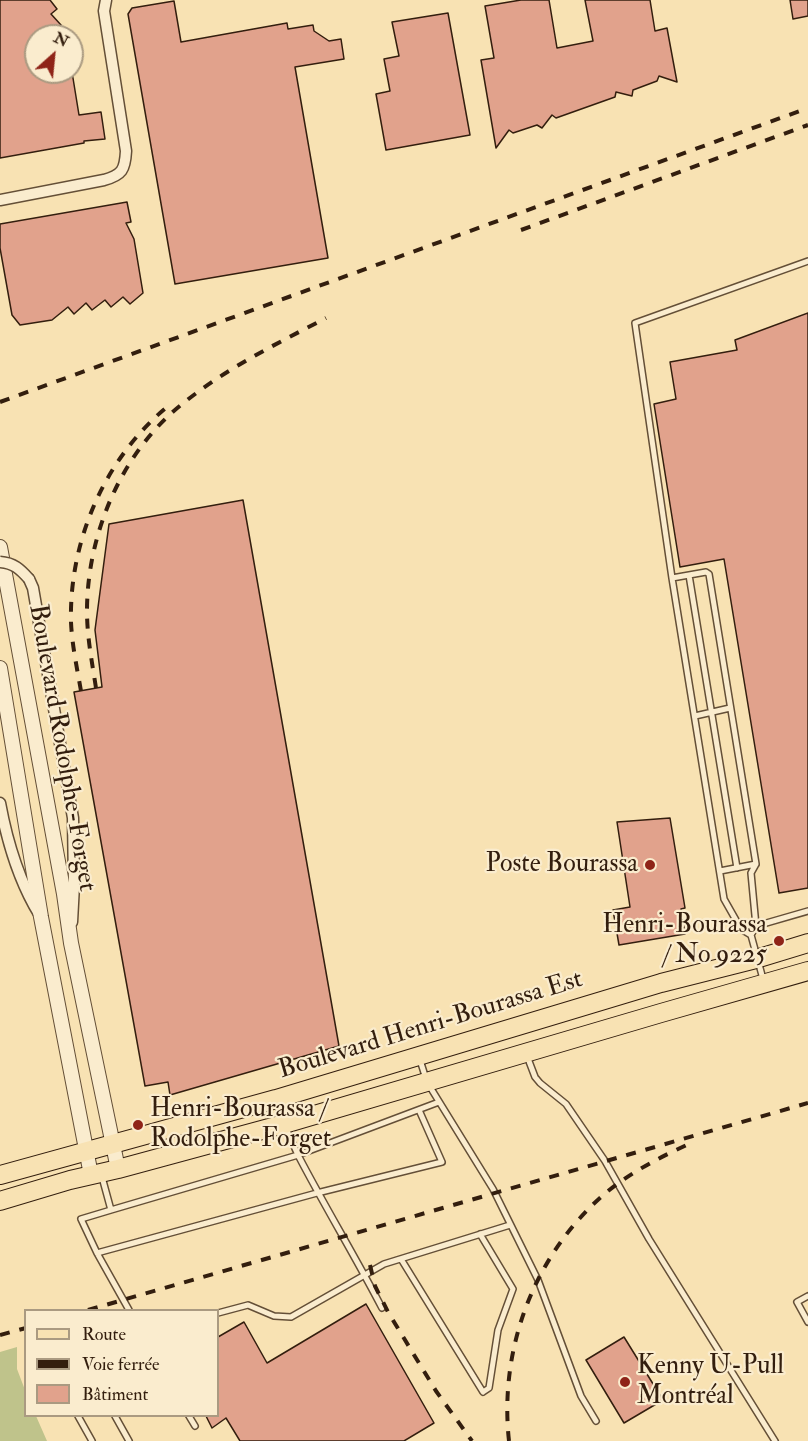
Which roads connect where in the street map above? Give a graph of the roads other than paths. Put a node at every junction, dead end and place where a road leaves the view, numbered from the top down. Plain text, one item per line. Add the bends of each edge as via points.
1 (105, 1) edge
2 (0, 200) edge
3 (808, 261) edge
4 (0, 547) edge
5 (0, 562) edge
6 (689, 575) junction
7 (672, 578) junction
8 (0, 668) edge
9 (730, 708) junction
10 (712, 712) junction
11 (695, 716) junction
12 (0, 803) edge
13 (756, 864) junction
14 (737, 868) junction
15 (720, 871) junction
16 (808, 911) edge
17 (41, 917) junction
18 (756, 926) junction
19 (751, 935) junction
20 (71, 943) junction
21 (808, 943) edge
22 (756, 959) junction
23 (808, 971) edge
24 (764, 984) junction
25 (525, 1053) junction
26 (418, 1056) junction
27 (427, 1082) junction
28 (276, 1099) junction
29 (439, 1102) junction
30 (419, 1110) junction
31 (284, 1124) junction
32 (112, 1143) junction
33 (86, 1150) junction
34 (298, 1155) junction
35 (103, 1172) junction
36 (0, 1175) edge
37 (317, 1192) junction
38 (0, 1201) edge
39 (111, 1210) junction
40 (510, 1225) junction
41 (480, 1234) junction
42 (97, 1253) junction
43 (401, 1259) junction
44 (365, 1275) junction
45 (808, 1296) edge
46 (382, 1308) dead end
47 (128, 1309) edge
48 (219, 1313) edge
49 (808, 1322) edge
50 (79, 1417) edge
51 (116, 1417) edge
52 (190, 1417) edge
53 (596, 1421) dead end
54 (195, 1426) dead end
55 (92, 1441) edge
56 (129, 1441) edge
57 (775, 1441) edge

1 - 2 street via 126,151 122,171 104,180
3 - 7 lane via 634,323
4 - 20 street, Boulevard Rodolphe-Forget
5 - 20 street, Boulevard Rodolphe-Forget, bridge via 20,568 33,588 73,818
6 - 7 lane
6 - 9 lane via 709,574
6 - 10 lane
7 - 11 lane
8 - 17 street, Boulevard Rodolphe-Forget
9 - 10 lane
9 - 13 lane
10 - 11 lane
10 - 14 lane
11 - 15 lane
12 - 17 street, Boulevard Rodolphe-Forget via 15,860
13 - 14 lane
13 - 18 lane via 750,873
14 - 15 lane
15 - 19 lane via 724,899 741,929
16 - 18 lane
17 - 33 street, Boulevard Rodolphe-Forget
18 - 19 lane
19 - 22 lane
20 - 32 street, Boulevard Rodolphe-Forget
21 - 22 main road, Boulevard Henri-Bourassa Est
22 - 24 lane
22 - 26 main road, Boulevard Henri-Bourassa Est via 661,983
23 - 24 main road, Boulevard Henri-Bourassa Est
24 - 25 main road, Boulevard Henri-Bourassa Est
25 - 27 main road, Boulevard Henri-Bourassa Est
25 - 57 lane via 535,1077 566,1104 605,1161
26 - 27 lane
26 - 28 main road, Boulevard Henri-Bourassa Est
27 - 29 lane
27 - 31 main road, Boulevard Henri-Bourassa Est
28 - 31 lane
28 - 32 main road, Boulevard Henri-Bourassa Est
29 - 30 lane
29 - 40 lane via 493,1189
30 - 34 lane
30 - 37 lane via 442,1162
31 - 34 lane
31 - 35 main road, Boulevard Henri-Bourassa Est
32 - 33 main road, Boulevard Henri-Bourassa Est
32 - 35 street, Boulevard Rodolphe-Forget
33 - 35 street, Boulevard Rodolphe-Forget
33 - 36 main road, Boulevard Henri-Bourassa Est
34 - 37 lane
34 - 39 lane
35 - 38 main road, Boulevard Henri-Bourassa Est
35 - 39 lane
37 - 42 lane
37 - 44 lane
39 - 42 lane via 81,1219
40 - 41 lane
40 - 53 lane via 543,1291 580,1396
41 - 43 lane
41 - 43 lane via 513,1289 498,1330 489,1388 483,1392
42 - 47 lane
43 - 44 lane
44 - 46 lane
44 - 48 lane via 291,1317 274,1316 248,1305
45 - 49 lane via 797,1302
50 - 55 lane
51 - 56 lane
52 - 54 lane

